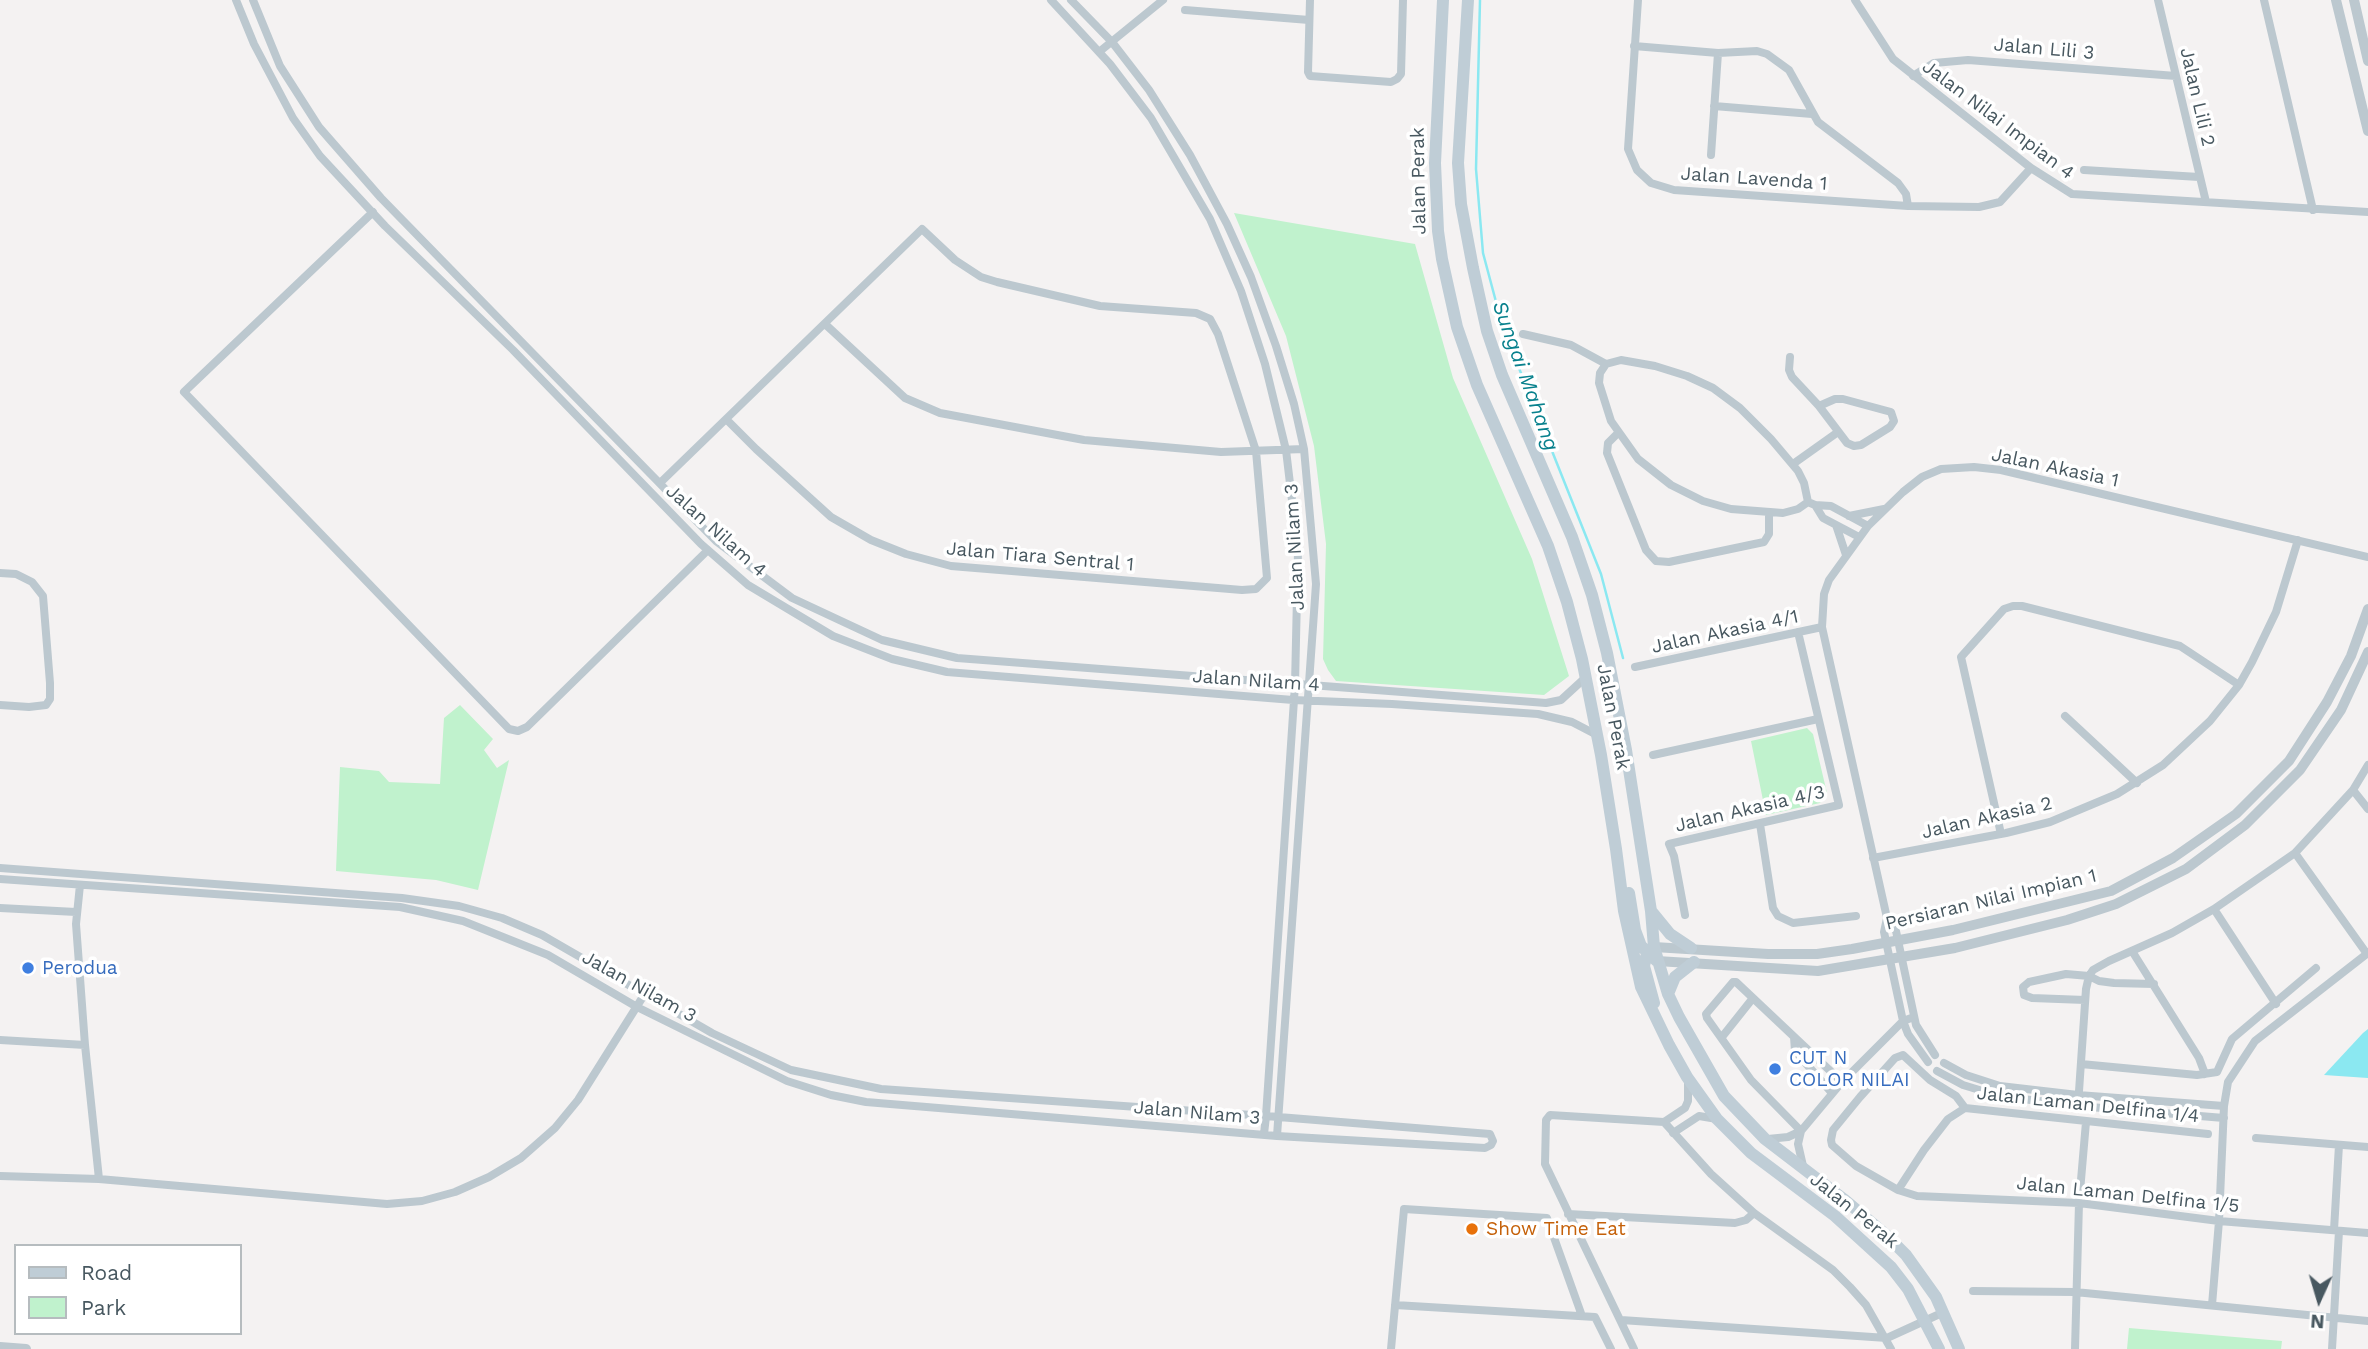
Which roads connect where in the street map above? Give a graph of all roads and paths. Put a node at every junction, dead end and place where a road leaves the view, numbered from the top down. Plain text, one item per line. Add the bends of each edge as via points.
1 (236, 0) edge
2 (253, 0) edge
3 (1052, 0) edge
4 (1071, 0) edge
5 (1163, 0) edge
6 (1310, 0) edge
7 (1402, 0) edge
8 (1443, 0) edge
9 (1468, 0) edge
10 (1638, 0) edge
11 (1855, 0) edge
12 (2158, 0) edge
13 (2264, 0) edge
14 (2336, 0) edge
15 (2354, 0) edge
16 (1185, 10) dead end
17 (1309, 20) junction
18 (1112, 42) junction
19 (1634, 46) junction
20 (1099, 52) junction
21 (1718, 53) junction
22 (2368, 61) edge
23 (1913, 76) junction
24 (2176, 76) junction
25 (2368, 80) edge
26 (2355, 82) junction
27 (1714, 106) junction
28 (1812, 114) junction
29 (2368, 131) edge
30 (1711, 155) dead end
31 (2031, 168) junction
32 (2084, 170) dead end
33 (2199, 177) junction
34 (2206, 201) junction
35 (1908, 206) junction
36 (2313, 210) junction
37 (373, 212) junction
38 (2368, 212) edge
39 (825, 324) junction
40 (1523, 334) dead end
41 (1790, 357) dead end
42 (1606, 364) junction
43 (1819, 406) junction
44 (726, 419) junction
45 (1838, 432) junction
46 (1618, 433) junction
47 (1304, 449) junction
48 (1286, 450) junction
49 (1256, 451) junction
50 (1793, 464) junction
51 (661, 482) junction
52 (1812, 504) junction
53 (1884, 509) junction
54 (1769, 513) junction
55 (1849, 516) junction
56 (1836, 524) junction
57 (1868, 526) junction
58 (1859, 537) junction
59 (2298, 540) junction
60 (708, 550) junction
61 (1846, 555) junction
62 (2368, 557) edge
63 (0, 573) edge
64 (2368, 609) edge
65 (1822, 627) junction
66 (1798, 632) junction
67 (2368, 652) edge
68 (1635, 667) dead end
69 (1586, 678) junction
70 (1295, 685) junction
71 (1309, 685) junction
72 (2239, 685) junction
73 (1293, 700) junction
74 (1308, 700) junction
75 (0, 705) edge
76 (2065, 716) dead end
77 (1818, 719) junction
78 (1597, 735) junction
79 (1653, 755) dead end
80 (2368, 765) edge
81 (2137, 783) junction
82 (2353, 790) junction
83 (2368, 809) edge
84 (1759, 824) junction
85 (2001, 834) junction
86 (1616, 849) junction
87 (2294, 853) junction
88 (1873, 858) junction
89 (0, 868) edge
90 (0, 879) edge
91 (80, 885) junction
92 (0, 908) edge
93 (2214, 909) junction
94 (1651, 911) junction
95 (76, 912) junction
96 (1685, 915) dead end
97 (1856, 916) dead end
98 (1892, 942) junction
99 (1691, 948) junction
100 (2132, 951) junction
101 (1653, 954) junction
102 (2367, 954) edge
103 (1896, 958) junction
104 (1694, 962) junction
105 (2316, 968) dead end
106 (2088, 976) junction
107 (2154, 984) junction
108 (1668, 994) junction
109 (644, 995) junction
110 (1753, 998) junction
111 (2085, 1000) junction
112 (2276, 1004) junction
113 (637, 1007) junction
114 (1914, 1017) junction
115 (1655, 1018) junction
116 (1903, 1021) junction
117 (1722, 1037) junction
118 (1794, 1037) junction
119 (0, 1040) edge
120 (85, 1045) junction
121 (1935, 1055) dead end
122 (1928, 1062) dead end
123 (1944, 1063) dead end
124 (2081, 1065) junction
125 (1937, 1071) dead end
126 (2205, 1074) junction
127 (1687, 1077) junction
128 (1842, 1083) junction
129 (1832, 1093) junction
130 (2078, 1095) junction
131 (2077, 1106) junction
132 (2224, 1106) junction
133 (1965, 1108) junction
134 (1266, 1116) junction
135 (1279, 1117) junction
136 (2224, 1118) junction
137 (1717, 1119) junction
138 (1664, 1122) junction
139 (2086, 1122) junction
140 (1801, 1131) junction
141 (1673, 1133) junction
142 (1265, 1134) junction
143 (2208, 1134) dead end
144 (1277, 1136) junction
145 (2256, 1138) dead end
146 (1765, 1139) junction
147 (2339, 1145) junction
148 (2368, 1147) edge
149 (1804, 1169) junction
150 (0, 1176) edge
151 (99, 1179) junction
152 (1898, 1191) junction
153 (2079, 1203) junction
154 (1754, 1213) junction
155 (1568, 1214) junction
156 (2219, 1221) junction
157 (2337, 1230) junction
158 (2368, 1233) edge
159 (1973, 1291) dead end
160 (2075, 1292) junction
161 (1395, 1305) junction
162 (2212, 1305) junction
163 (1944, 1312) junction
164 (1582, 1316) junction
165 (2333, 1318) junction
166 (1621, 1320) junction
167 (1926, 1320) junction
168 (2368, 1321) edge
169 (1886, 1338) junction
170 (0, 1347) edge
171 (26, 1349) edge
172 (1391, 1349) edge
173 (1611, 1349) edge
174 (1634, 1349) edge
175 (1891, 1349) edge
176 (1939, 1349) edge
177 (1959, 1349) edge
178 (2075, 1349) edge
179 (2332, 1349) edge

1 - 37 street, Jalan Nilam 4 via 293,118 320,156
2 - 51 street, Jalan Nilam 4 via 280,66 319,127 381,198
3 - 20 street, Jalan Nilam 3
4 - 18 street, Jalan Nilam 3
5 - 18 street
6 - 17 street
7 - 17 street via 1401,74 1391,82 1310,76
8 - 69 main road, Jalan Perak via 1434,163 1442,259 1457,327 1481,396 1548,546
9 - 94 main road, Jalan Perak via 1458,163 1473,268 1502,375 1592,595 1626,750
10 - 19 street, Jalan Lavenda 1
11 - 23 street, Jalan Nilai Impian 4 via 1887,52
12 - 24 street, Jalan Lili 2
13 - 36 street
14 - 26 street
15 - 22 street
16 - 17 street
18 - 20 street
18 - 47 street, Jalan Nilam 3 via 1191,155 1227,224 1276,346
19 - 21 street
19 - 35 street, Jalan Lavenda 1 via 1628,149 1637,170 1651,184 1674,190
20 - 48 street, Jalan Nilam 3 via 1151,118 1210,219 1249,315
21 - 27 street
21 - 28 street via 1767,54 1789,70
23 - 24 street, Jalan Lili 3 via 1934,63 1968,60
23 - 31 street, Jalan Nilai Impian 4
24 - 33 street, Jalan Lili 2
25 - 26 street
26 - 29 street
27 - 28 street
27 - 30 street
28 - 35 street via 1898,183
31 - 34 street, Jalan Nilai Impian 4 via 2076,195
31 - 35 street, Jalan Lavenda 1 via 2006,197 1991,205
32 - 33 street
33 - 34 street, Jalan Lili 2
34 - 36 street, Jalan Nilai Impian 4
36 - 38 street, Jalan Nilai Impian 4
37 - 60 street, Jalan Nilam 4
37 - 60 street via 184,392 509,729 527,727
39 - 44 street
39 - 49 street via 905,398 940,413 1084,440
39 - 49 street, Jalan Tiara Sentral 1 via 922,229 966,268 997,282 1100,306 1196,313 1210,319
40 - 42 street via 1571,345
41 - 43 street via 1792,377
42 - 46 street via 1600,383
42 - 50 street via 1621,360 1655,366 1713,388 1740,408
43 - 45 street
43 - 45 street via 1839,399 1887,411 1894,417 1890,427 1857,446 1847,443
44 - 49 street, Jalan Tiara Sentral 1 via 831,517 906,555 951,566 1242,590 1260,586 1268,572
44 - 51 street
45 - 50 street
46 - 54 street via 1638,459 1688,495 1716,506
46 - 54 street via 1608,443 1608,453 1646,550 1656,561 1764,542 1769,534
47 - 48 street
47 - 71 street, Jalan Nilam 3 via 1316,584
48 - 49 street
48 - 70 street, Jalan Nilam 3 via 1297,551
50 - 52 street
51 - 70 street, Jalan Nilam 4 via 716,541 792,598 882,640 957,659
52 - 54 street via 1791,512
52 - 55 street via 1828,505
52 - 56 street
53 - 55 street
53 - 57 street, Jalan Akasia 1
53 - 59 street, Jalan Akasia 1 via 1933,472 1974,467
55 - 57 street
56 - 58 street
56 - 61 street
57 - 58 street, Jalan Akasia 1
58 - 61 street, Jalan Akasia 1
59 - 62 street, Jalan Akasia 1
59 - 72 street, Jalan Akasia 2 via 2271,625
60 - 73 street, Jalan Nilam 4 via 748,585 787,610 833,636 902,661 947,672
61 - 65 street, Jalan Akasia 1 via 1826,587
63 - 75 street via 32,582 43,596 50,683 46,705
64 - 98 street, Persiaran Nilai Impian 1 via 2328,702 2289,761 2236,814 2173,858 2111,891
65 - 66 street, Jalan Akasia 4/1
65 - 88 street, Jalan Akasia 1
66 - 68 street, Jalan Akasia 4/1
66 - 77 street
67 - 103 street, Persiaran Nilai Impian 1 via 2341,710 2300,770 2245,825 2186,869 2116,904 2067,920
69 - 71 street, Jalan Nilam 4 via 1560,700 1546,703
69 - 78 main road, Jalan Perak
70 - 71 street, Jalan Nilam 4
70 - 73 street, Jalan Nilam 3
71 - 74 street, Jalan Nilam 3
72 - 81 street, Jalan Akasia 2 via 2185,746
72 - 85 street via 2182,647 2022,606 2004,609 1961,657
73 - 74 street, Jalan Nilam 4
73 - 134 street, Jalan Nilam 3
74 - 78 street, Jalan Nilam 4 via 1538,714 1572,722
74 - 135 street, Jalan Nilam 3
76 - 81 street
77 - 79 street
77 - 84 street, Jalan Akasia 4/3 via 1839,805
78 - 86 main road, Jalan Perak
80 - 82 street
81 - 85 street, Jalan Akasia 2 via 2086,809
82 - 83 street
82 - 87 street
84 - 96 street, Jalan Akasia 4/3 via 1669,844
84 - 97 street via 1778,916 1798,923
85 - 88 street, Jalan Akasia 2
86 - 101 main road via 1627,876 1635,930 1642,946
86 - 115 main road, Jalan Perak via 1629,943
87 - 93 street
87 - 102 street
88 - 98 street, Jalan Akasia 1 via 1887,918 1896,931
89 - 109 street, Jalan Nilam 3 via 459,906 533,931
90 - 91 street, Jalan Nilam 3
91 - 95 street
91 - 113 street, Jalan Nilam 3 via 400,908 463,920 548,955
92 - 95 street
93 - 100 street
93 - 112 street
94 - 99 main road via 1670,934
94 - 101 main road, Jalan Perak
95 - 120 street
98 - 99 street, Persiaran Nilai Impian 1 via 1792,954
98 - 103 street, Jalan Akasia 1
99 - 101 street, Persiaran Nilai Impian 1
100 - 106 street via 2098,966
100 - 107 street
101 - 104 street, Persiaran Nilai Impian 1
101 - 108 main road, Jalan Perak
101 - 115 main road via 1644,967
102 - 132 street via 2255,1041 2228,1082
103 - 104 street, Persiaran Nilai Impian 1 via 1808,971
103 - 114 street
103 - 116 street
104 - 108 main road via 1675,977
105 - 112 street
106 - 107 street via 2114,983
106 - 111 street
106 - 111 street via 2054,975 2029,982 2022,991 2032,998
107 - 126 street
108 - 146 main road, Jalan Perak via 1724,1096
109 - 113 street
109 - 134 street, Jalan Nilam 3 via 791,1070 848,1083
110 - 117 street
110 - 117 street via 1733,982 1706,1014
110 - 118 street
111 - 124 street
112 - 126 street via 2232,1039 2217,1072
113 - 142 street, Jalan Nilam 3 via 787,1081 831,1095 866,1102
113 - 151 street via 555,1128 521,1158 454,1192 387,1204
114 - 116 street
114 - 121 street
115 - 127 main road, Jalan Perak
116 - 122 street
116 - 128 street
117 - 140 street via 1751,1080
118 - 128 street
118 - 129 street via 1795,1051
119 - 120 street
120 - 151 street
123 - 130 street via 2000,1086
124 - 126 street
124 - 130 street
125 - 131 street via 1982,1092
127 - 137 main road, Jalan Perak
127 - 138 street via 1685,1108
128 - 129 street
129 - 140 street
130 - 131 street
130 - 132 street
131 - 136 street
132 - 136 street
133 - 139 street, Jalan Laman Delfina 1/4
133 - 152 street via 1948,1119
133 - 152 street, Jalan Laman Delfina 1/5 via 1903,1055 1895,1058 1833,1130 1832,1146
134 - 135 street
134 - 142 street
135 - 144 street, Jalan Nilam 3
135 - 144 street via 1490,1134 1493,1141 1485,1148
136 - 156 street
137 - 141 street via 1699,1116
137 - 167 main road, Jalan Perak via 1751,1153 1872,1248 1908,1289
138 - 141 street
138 - 155 street via 1547,1117 1545,1164
139 - 143 street, Jalan Laman Delfina 1/4
139 - 153 street
140 - 146 street via 1788,1138
140 - 149 street via 1798,1144
141 - 154 street
142 - 144 street, Jalan Nilam 3
145 - 147 street
146 - 149 main road, Jalan Perak
147 - 148 street
147 - 157 street
149 - 163 main road, Jalan Perak via 1892,1241 1923,1277
150 - 151 street
152 - 153 street, Jalan Laman Delfina 1/5 via 1917,1196
153 - 156 street, Jalan Laman Delfina 1/5
153 - 160 street
154 - 155 street via 1735,1223
154 - 169 street via 1833,1270 1866,1305
155 - 166 street
156 - 157 street, Jalan Laman Delfina 1/5
156 - 162 street
157 - 158 street, Jalan Laman Delfina 1/5
157 - 165 street
159 - 160 street
160 - 162 street
160 - 178 street
161 - 164 street
161 - 164 street via 1404,1209 1547,1218
161 - 172 street
162 - 165 street
163 - 167 street
163 - 177 main road, Jalan Perak
164 - 173 street via 1597,1319
165 - 168 street
165 - 179 street
166 - 169 street
166 - 174 street
167 - 169 street
167 - 176 main road, Jalan Perak
169 - 175 street
170 - 171 street

